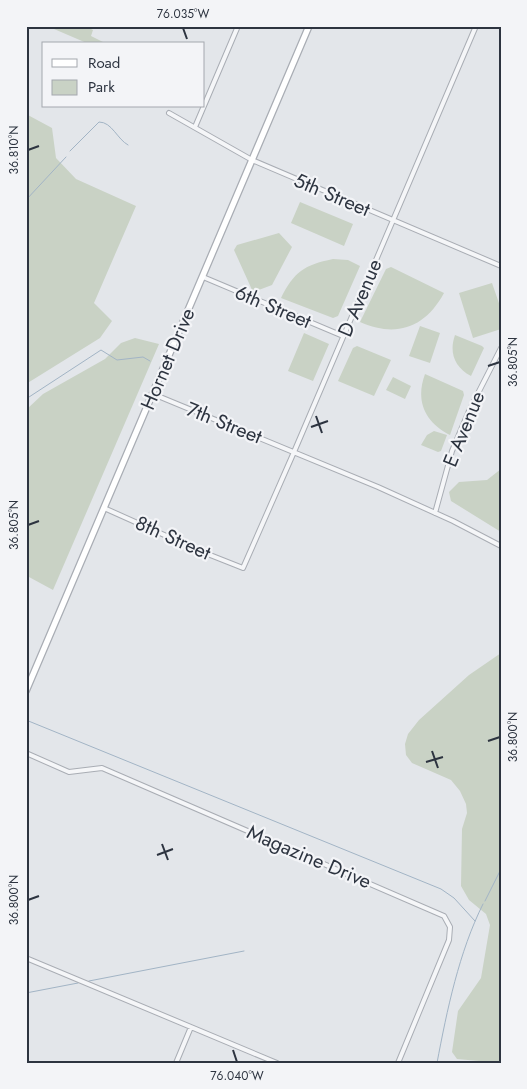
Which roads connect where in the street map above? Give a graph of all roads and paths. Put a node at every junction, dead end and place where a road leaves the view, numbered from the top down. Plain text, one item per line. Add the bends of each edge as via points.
1 (238, 26) edge
2 (310, 26) edge
3 (476, 26) edge
4 (205, 104) edge
5 (203, 108) edge
6 (169, 113) dead end
7 (195, 127) junction
8 (252, 160) junction
9 (394, 221) junction
10 (501, 266) edge
11 (203, 277) junction
12 (343, 336) junction
13 (501, 348) edge
14 (154, 394) junction
15 (294, 452) junction
16 (104, 508) junction
17 (435, 513) junction
18 (501, 546) edge
19 (243, 568) joint
20 (26, 691) edge
21 (26, 753) edge
22 (26, 958) edge
23 (191, 1027) junction
24 (176, 1063) edge
25 (277, 1063) edge
26 (398, 1063) edge

1 - 4 street
2 - 8 main road, Hornet Drive
3 - 9 street, D Avenue
5 - 7 street
6 - 7 street, 5th Street
7 - 8 street, 5th Street
8 - 9 street, 5th Street
8 - 11 main road, Hornet Drive
9 - 10 street, 5th Street
9 - 12 street, D Avenue
11 - 12 street, 6th Street
11 - 14 main road, Hornet Drive
12 - 15 street, D Avenue
13 - 17 street, E Avenue via 452,451
14 - 15 street, 7th Street
14 - 16 main road, Hornet Drive
15 - 17 street, 7th Street
15 - 19 street, D Avenue
16 - 19 street, 8th Street
16 - 20 main road, Hornet Drive
17 - 18 street, 7th Street
21 - 26 street, Magazine Drive via 69,772 102,768 444,916 450,926 449,940
22 - 23 street
23 - 24 street
23 - 25 street

